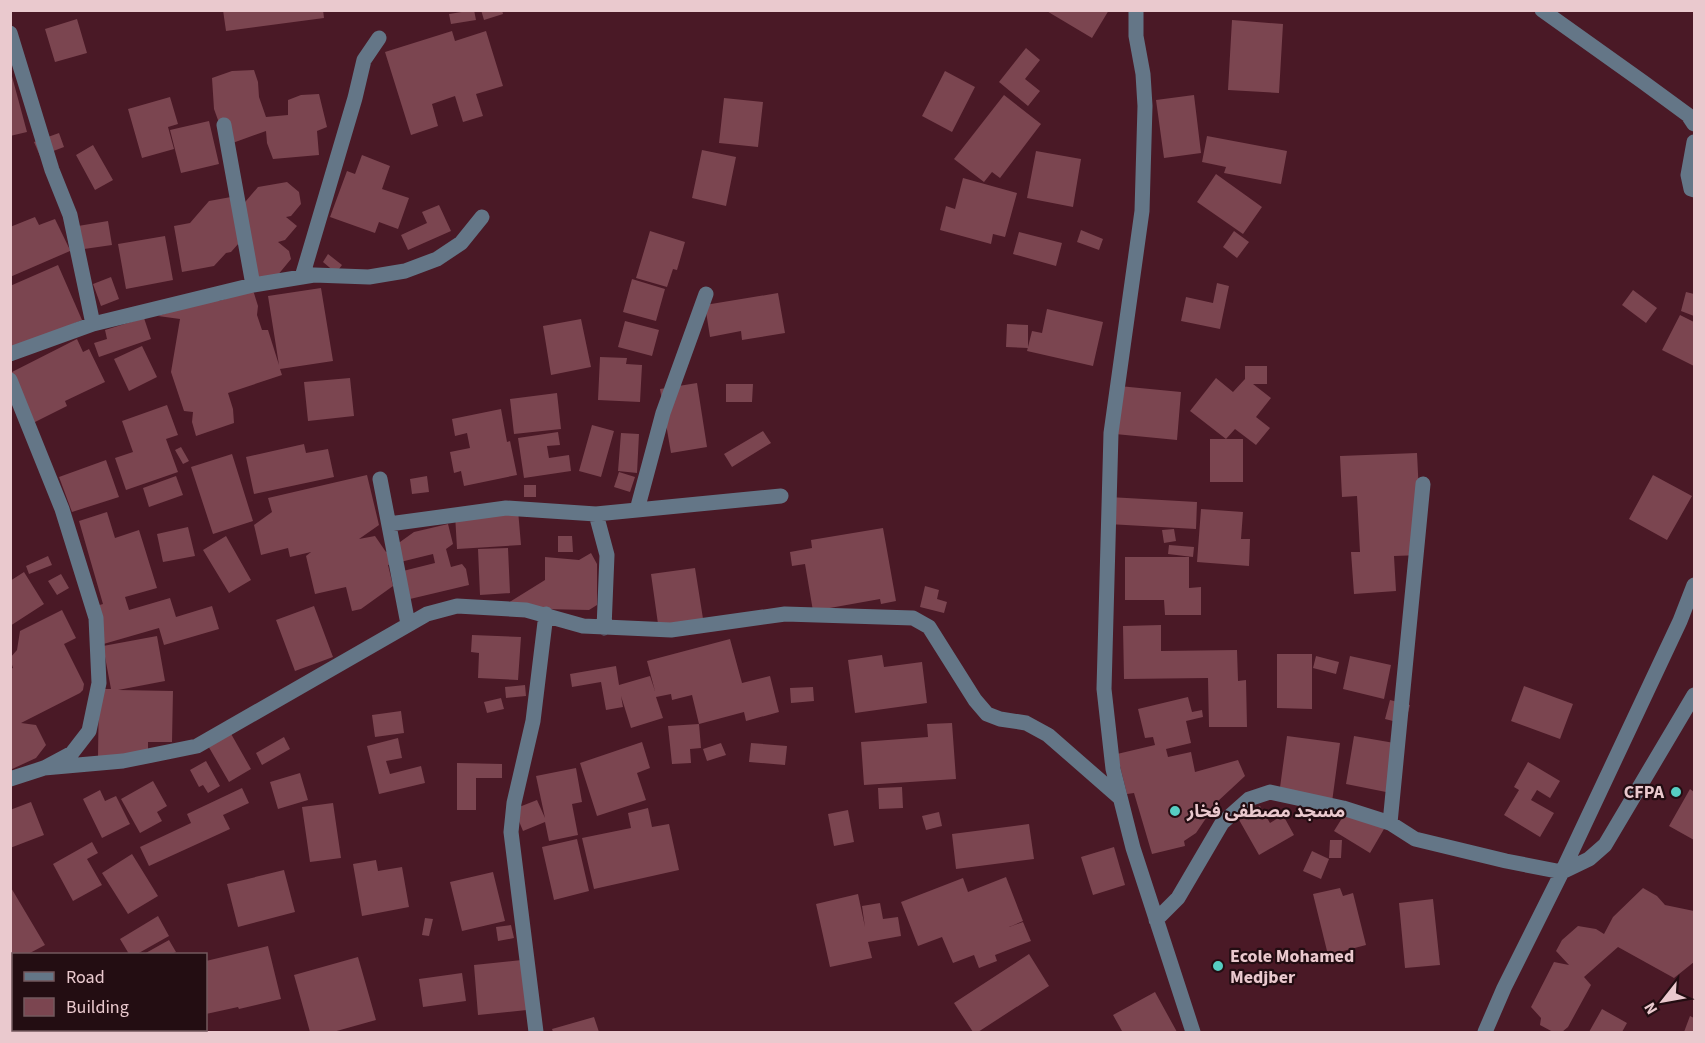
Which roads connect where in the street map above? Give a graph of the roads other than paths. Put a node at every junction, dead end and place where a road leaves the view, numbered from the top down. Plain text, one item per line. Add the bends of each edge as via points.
1 (1136, 10) edge
2 (1542, 10) edge
3 (10, 33) edge
4 (379, 38) dead end
5 (224, 124) dead end
6 (1695, 124) edge
7 (1695, 142) edge
8 (1695, 190) edge
9 (483, 217) dead end
10 (302, 278) junction
11 (253, 285) junction
12 (706, 294) dead end
13 (93, 324) junction
14 (10, 354) edge
15 (10, 380) edge
16 (380, 479) dead end
17 (1423, 484) dead end
18 (781, 496) dead end
19 (637, 510) junction
20 (596, 514) junction
21 (389, 524) junction
22 (1695, 585) edge
23 (546, 614) junction
24 (408, 624) junction
25 (604, 628) junction
26 (1695, 695) edge
27 (44, 768) junction
28 (10, 779) edge
29 (1119, 797) junction
30 (1390, 823) junction
31 (1562, 872) junction
32 (1156, 920) junction
33 (537, 1032) edge
34 (1192, 1032) edge
35 (1485, 1032) edge

1 - 29 street via 1145,106 1142,211 1111,433 1104,689
2 - 6 street via 1688,115
3 - 13 street via 52,170 70,215
4 - 10 street via 364,60
5 - 11 street
7 - 8 street via 1688,175 1691,189
9 - 10 street via 461,243 437,259 405,271 369,278
10 - 11 street
11 - 13 street
12 - 19 street via 663,413
13 - 14 street
15 - 27 street via 62,509 96,618 99,683 89,731 72,753
16 - 21 street
17 - 30 street
18 - 19 street
19 - 20 street
20 - 21 street via 506,508
20 - 25 street via 607,555
21 - 24 street
22 - 31 street
23 - 24 street via 457,606
23 - 25 street via 583,627
23 - 33 street via 533,721 511,832
24 - 27 street via 197,746 123,761
25 - 29 street via 671,630 785,614 913,618 929,627 987,714 1026,723 1048,735
26 - 31 street via 1605,845 1589,859
27 - 28 street
29 - 32 street
30 - 31 street via 1415,839
30 - 32 street via 1270,792 1248,799 1222,823 1178,898
31 - 35 street
32 - 34 street

